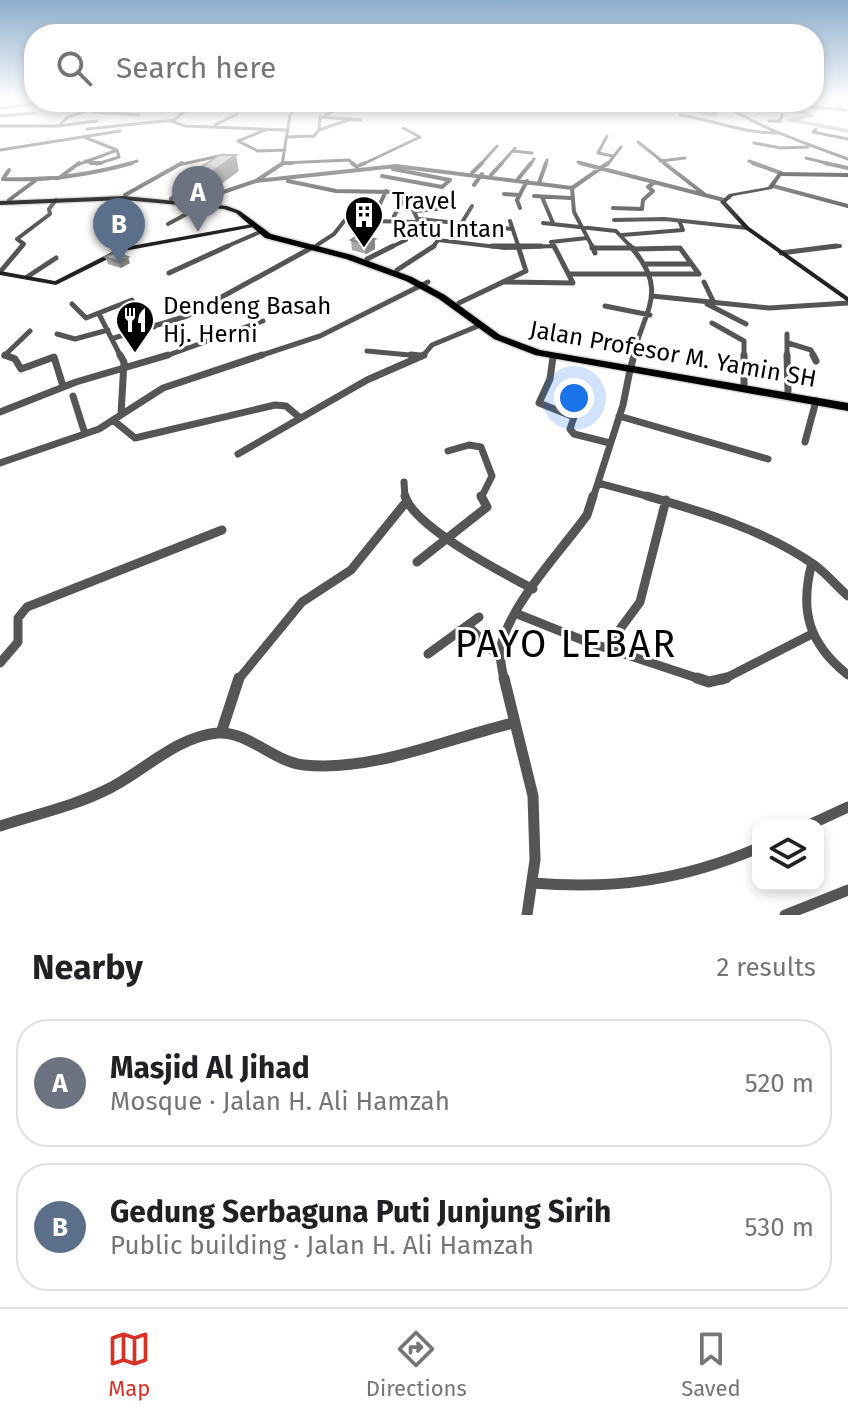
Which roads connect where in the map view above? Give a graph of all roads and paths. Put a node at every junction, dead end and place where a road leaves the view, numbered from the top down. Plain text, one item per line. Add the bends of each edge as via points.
1 (52, 142) edge
2 (95, 142) edge
3 (239, 142) edge
4 (286, 142) edge
5 (410, 142) edge
6 (604, 142) edge
7 (638, 142) dead end
8 (800, 142) edge
9 (754, 143) dead end
10 (497, 146) dead end
11 (810, 146) junction
12 (621, 147) dead end
13 (0, 150) edge
14 (285, 150) junction
15 (532, 153) dead end
16 (224, 155) edge
17 (489, 155) junction
18 (613, 156) junction
19 (508, 157) junction
20 (685, 158) dead end
21 (806, 158) dead end
22 (534, 159) dead end
23 (848, 159) edge
24 (547, 160) dead end
25 (137, 161) dead end
26 (660, 161) junction
27 (749, 161) dead end
28 (578, 162) dead end
29 (283, 163) junction
30 (356, 167) junction
31 (527, 167) junction
32 (394, 168) junction
33 (604, 168) junction
34 (848, 168) edge
35 (544, 169) junction
36 (9, 170) dead end
37 (472, 173) junction
38 (781, 173) junction
39 (482, 174) junction
40 (491, 175) junction
41 (848, 175) edge
42 (201, 177) edge
43 (38, 178) junction
44 (59, 178) junction
45 (518, 179) junction
46 (282, 180) junction
47 (256, 181) junction
48 (527, 181) junction
49 (655, 182) junction
50 (539, 183) junction
51 (474, 185) dead end
52 (552, 185) junction
53 (773, 186) junction
54 (572, 188) junction
55 (386, 191) junction
56 (548, 192) dead end
57 (504, 194) dead end
58 (519, 195) junction
59 (705, 195) junction
60 (118, 196) junction
61 (534, 196) dead end
62 (542, 197) junction
63 (405, 198) junction
64 (571, 198) junction
65 (171, 199) junction
66 (56, 200) junction
67 (724, 200) junction
68 (3, 201) edge
69 (201, 202) junction
70 (612, 202) dead end
71 (379, 206) dead end
72 (472, 206) dead end
73 (848, 206) edge
74 (520, 208) dead end
75 (613, 208) junction
76 (437, 209) dead end
77 (416, 211) junction
78 (394, 216) dead end
79 (345, 220) dead end
80 (419, 220) junction
81 (614, 220) junction
82 (369, 221) dead end
83 (510, 221) dead end
84 (543, 223) dead end
85 (553, 223) junction
86 (680, 223) junction
87 (168, 224) dead end
88 (461, 224) junction
89 (566, 224) junction
90 (580, 225) junction
91 (747, 228) junction
92 (256, 229) junction
93 (512, 230) junction
94 (671, 231) junction
95 (571, 234) dead end
96 (620, 234) junction
97 (587, 238) junction
98 (406, 240) dead end
99 (438, 240) junction
100 (315, 246) junction
101 (518, 246) junction
102 (553, 246) junction
103 (840, 246) dead end
104 (680, 248) junction
105 (634, 249) junction
106 (781, 253) junction
107 (56, 258) dead end
108 (367, 259) junction
109 (646, 264) junction
110 (691, 264) junction
111 (397, 270) junction
112 (0, 272) edge
113 (169, 273) dead end
114 (649, 273) junction
115 (570, 274) junction
116 (27, 277) junction
117 (504, 282) junction
118 (704, 282) dead end
119 (425, 284) junction
120 (652, 296) junction
121 (132, 300) dead end
122 (848, 301) edge
123 (706, 302) junction
124 (459, 303) junction
125 (714, 303) junction
126 (72, 304) dead end
127 (605, 306) dead end
128 (147, 313) dead end
129 (99, 314) junction
130 (650, 315) junction
131 (263, 321) dead end
132 (712, 323) dead end
133 (746, 324) dead end
134 (478, 326) junction
135 (154, 327) junction
136 (108, 330) junction
137 (30, 331) dead end
138 (57, 334) dead end
139 (787, 334) dead end
140 (114, 338) junction
141 (788, 343) junction
142 (367, 351) dead end
143 (2, 356) edge
144 (422, 357) junction
145 (553, 357) junction
146 (816, 361) dead end
147 (125, 368) junction
148 (630, 369) junction
149 (717, 382) junction
150 (744, 384) junction
151 (63, 386) junction
152 (788, 391) junction
153 (73, 396) dead end
154 (816, 401) junction
155 (848, 404) edge
156 (0, 412) edge
157 (121, 414) junction
158 (299, 417) junction
159 (618, 417) junction
160 (113, 420) junction
161 (85, 434) junction
162 (805, 442) dead end
163 (610, 443) junction
164 (448, 451) dead end
165 (238, 454) dead end
166 (768, 459) dead end
167 (0, 463) edge
168 (404, 482) dead end
169 (598, 483) junction
170 (666, 500) junction
171 (406, 502) junction
172 (222, 530) dead end
173 (449, 536) junction
174 (417, 562) dead end
175 (812, 563) junction
176 (533, 589) junction
177 (848, 596) edge
178 (515, 613) junction
179 (479, 617) dead end
180 (468, 626) junction
181 (812, 634) junction
182 (606, 648) junction
183 (428, 654) dead end
184 (500, 658) junction
185 (0, 663) edge
186 (848, 675) edge
187 (513, 723) junction
188 (221, 733) junction
189 (848, 807) edge
190 (822, 819) edge
191 (0, 826) edge
192 (752, 851) edge
193 (533, 883) junction
194 (848, 890) edge
195 (527, 915) edge
196 (785, 915) edge

1 - 13 street
2 - 44 street via 120,156 97,164 83,160
3 - 14 street via 258,151
4 - 14 street
5 - 30 street
6 - 18 street via 598,153
7 - 26 street
8 - 11 street
9 - 11 street
10 - 17 street
11 - 23 street
12 - 18 street
14 - 29 street
15 - 19 street via 514,150
16 - 60 street via 181,163
17 - 19 street
17 - 37 street
18 - 33 street
19 - 40 street
20 - 26 street
21 - 34 street
22 - 31 street
24 - 35 street
25 - 44 street via 88,176
26 - 59 street
27 - 38 street
28 - 33 street
29 - 30 street via 350,160
29 - 47 street
30 - 32 street
30 - 46 street
31 - 35 street
31 - 45 street
32 - 32 street via 452,181 442,187 381,177
32 - 37 street
33 - 49 street
33 - 54 street
35 - 50 street
36 - 43 street via 3,179
37 - 39 street
38 - 41 main road
38 - 53 main road
39 - 40 street
39 - 51 street
40 - 45 street
42 - 65 street
43 - 44 street
43 - 68 street
45 - 48 street
46 - 47 street
46 - 55 street via 336,191
47 - 69 street
48 - 50 street
48 - 58 street
49 - 59 street
49 - 75 street via 648,187 653,191 642,209
50 - 52 street
52 - 54 street
52 - 56 street
53 - 67 main road
53 - 73 street
54 - 64 street
55 - 63 street
55 - 71 street
57 - 58 street
58 - 74 street
59 - 67 street
60 - 65 highway, Jalan Profesor M. Yamin SH
60 - 66 highway, Jalan Profesor M. Yamin SH
60 - 68 highway, Jalan Profesor M. Yamin SH
60 - 69 highway, Jalan Profesor M. Yamin SH
61 - 62 street
62 - 64 street
62 - 85 street
63 - 77 street
63 - 78 street
64 - 90 street
65 - 69 highway, Jalan Profesor M. Yamin SH
66 - 68 highway, Jalan Profesor M. Yamin SH
66 - 112 street
67 - 91 main road
69 - 87 street
69 - 92 highway, Jalan Profesor M. Yamin SH via 233,209
69 - 100 highway, Jalan Profesor M. Yamin SH via 240,209 272,233
70 - 75 street
72 - 88 street
75 - 81 street
76 - 77 street
77 - 80 street
79 - 100 street
80 - 82 street
80 - 88 street
80 - 99 street
81 - 86 street
81 - 96 street
83 - 93 street
84 - 85 street
85 - 89 street
86 - 91 street
86 - 94 street via 684,230
88 - 93 street
89 - 90 street
89 - 95 street
90 - 96 street
90 - 97 street
91 - 106 main road
92 - 100 highway, Jalan Profesor M. Yamin SH
92 - 113 street
92 - 116 main road via 122,249 56,283
93 - 101 street
94 - 96 street
94 - 104 street
96 - 105 street
97 - 102 street via 554,241
97 - 105 street via 594,250
98 - 108 street
99 - 101 street
99 - 111 street via 430,252
100 - 108 highway, Jalan Profesor M. Yamin SH
100 - 119 highway, Jalan Profesor M. Yamin SH
100 - 135 street via 187,316
101 - 102 street
101 - 117 street via 527,270
102 - 115 street
103 - 106 street
104 - 105 street
104 - 110 street
105 - 109 street
106 - 122 main road
107 - 116 street
108 - 111 highway, Jalan Profesor M. Yamin SH
109 - 110 street
109 - 114 street
110 - 114 street via 699,274
111 - 119 highway, Jalan Profesor M. Yamin SH
112 - 116 main road
114 - 115 street
114 - 120 street
115 - 117 street via 573,283
117 - 124 street
118 - 125 street
119 - 124 highway, Jalan Profesor M. Yamin SH
119 - 134 highway, Jalan Profesor M. Yamin SH
119 - 157 street via 320,336 163,388
120 - 123 street
120 - 130 street
121 - 129 street
122 - 125 street via 783,308
123 - 125 street
123 - 133 street
124 - 148 highway, Jalan Profesor M. Yamin SH via 517,341
126 - 129 street via 83,318
127 - 130 street
128 - 135 street
129 - 136 street
130 - 148 street
131 - 147 street
132 - 150 street via 744,341
134 - 144 street via 432,345
134 - 145 highway, Jalan Profesor M. Yamin SH
135 - 140 street
136 - 138 street via 75,339
136 - 140 street
137 - 143 street
139 - 141 street
140 - 147 street
141 - 146 street via 811,350
141 - 152 street
142 - 144 street
143 - 151 street via 15,359 21,369 54,357
144 - 158 street
145 - 148 highway, Jalan Profesor M. Yamin SH
145 - 163 street via 539,403 574,417 574,434
147 - 151 street
147 - 157 street
148 - 149 highway, Jalan Profesor M. Yamin SH
148 - 159 street
149 - 150 highway, Jalan Profesor M. Yamin SH
149 - 154 highway, Jalan Profesor M. Yamin SH
150 - 152 highway, Jalan Profesor M. Yamin SH
151 - 156 street
152 - 155 highway, Jalan Profesor M. Yamin SH
153 - 161 street
154 - 155 highway, Jalan Profesor M. Yamin SH
154 - 162 street
157 - 160 street
158 - 160 street via 286,406 275,405 135,438
158 - 165 street
159 - 163 street
159 - 166 street
160 - 161 street
161 - 167 street
163 - 169 street
164 - 173 street via 481,447 492,476 480,497 486,509
168 - 171 street
169 - 170 street
169 - 176 street via 587,515
170 - 175 street
170 - 182 street via 640,602
171 - 173 street
171 - 188 street via 351,570 302,602 240,674
172 - 185 street via 27,607 18,618 18,642
173 - 174 street
173 - 176 street
175 - 177 street
175 - 181 street via 803,605
176 - 178 street
178 - 182 street
178 - 184 street
179 - 180 street
180 - 183 street
180 - 184 street
181 - 182 street via 713,682
181 - 186 street via 828,659
184 - 187 street
187 - 188 street via 390,755 321,765 273,758
187 - 193 street via 533,796
188 - 191 street via 160,757 109,788
189 - 190 street
192 - 193 street via 699,873 641,886
193 - 195 street
194 - 196 street

